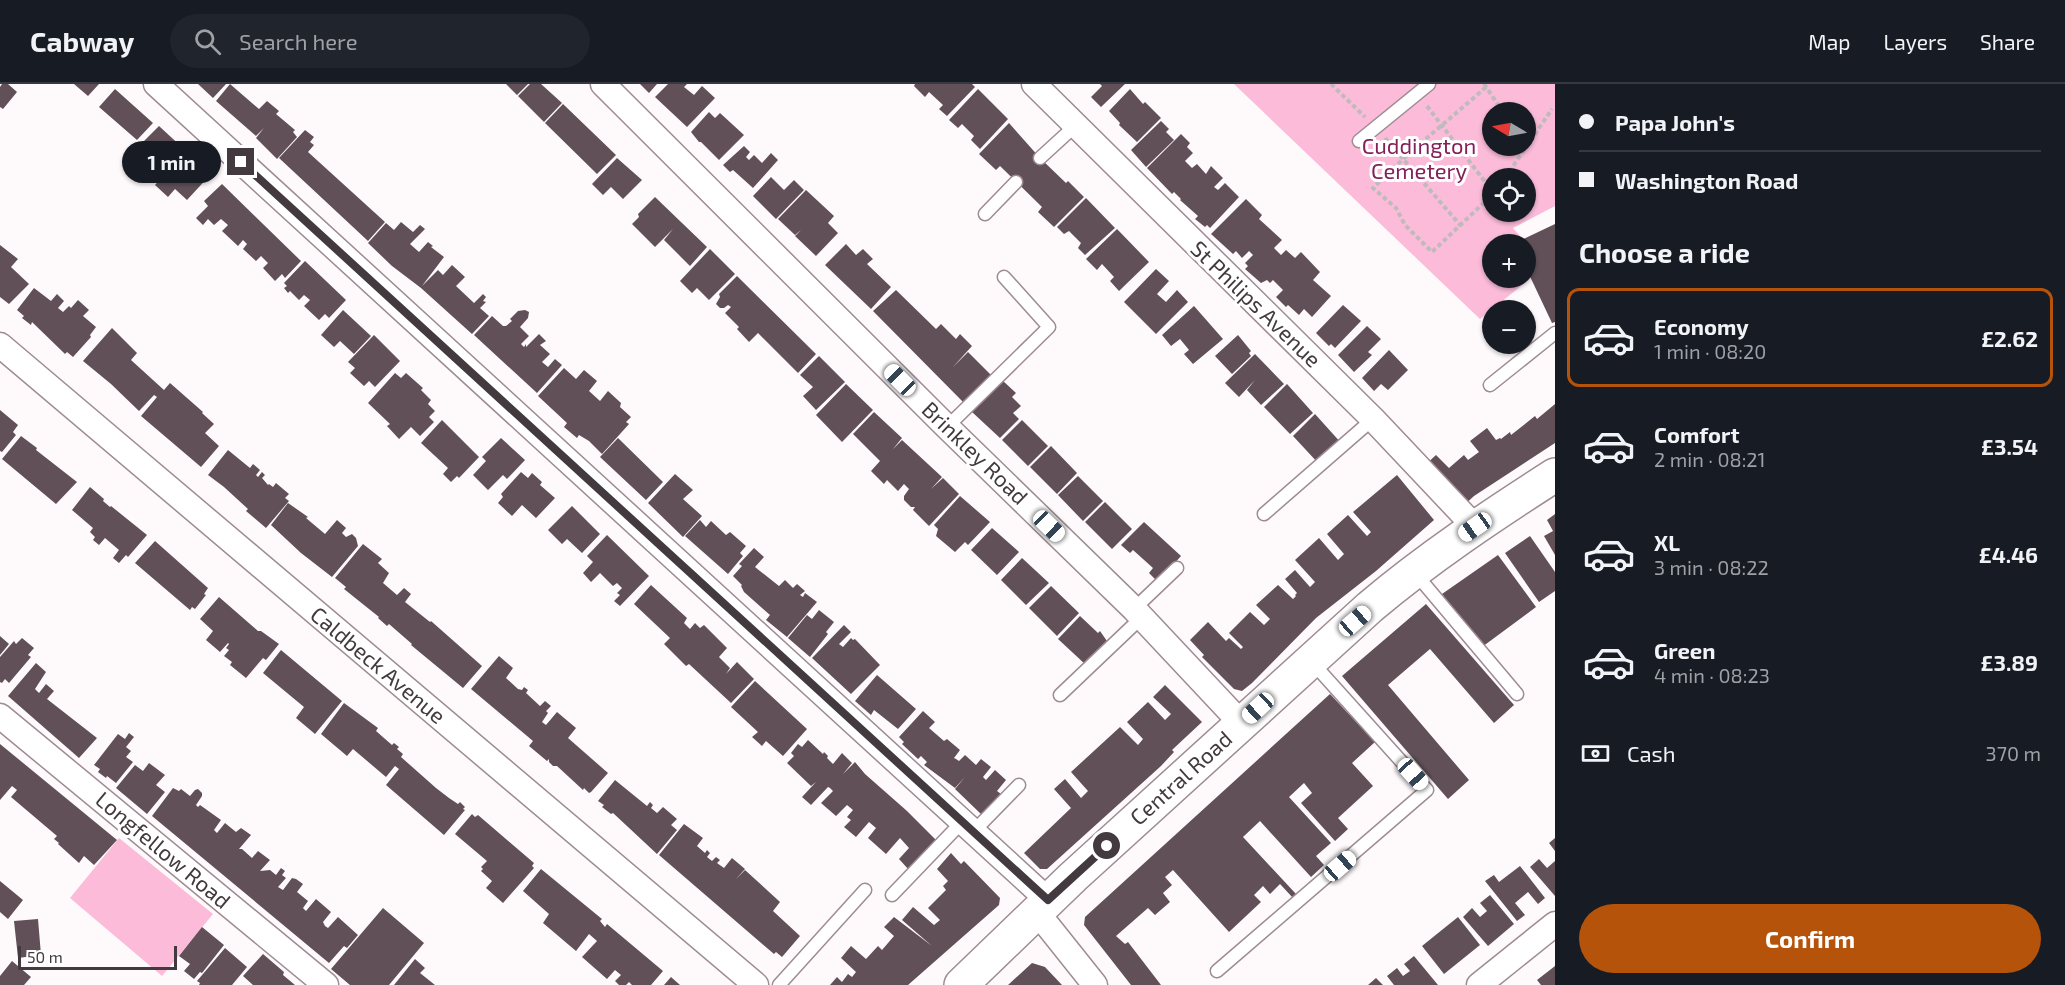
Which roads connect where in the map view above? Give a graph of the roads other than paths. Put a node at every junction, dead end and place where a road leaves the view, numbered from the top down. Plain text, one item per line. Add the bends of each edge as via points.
1 (156, 84) edge
2 (603, 84) edge
3 (1034, 84) edge
4 (1429, 84) edge
5 (1413, 88) edge
6 (1075, 126) junction
7 (1359, 141) dead end
8 (1040, 158) dead end
9 (1016, 182) dead end
10 (985, 214) dead end
11 (1004, 277) dead end
12 (1555, 333) edge
13 (0, 345) edge
14 (1490, 385) dead end
15 (1373, 419) junction
16 (947, 427) junction
17 (1555, 475) edge
18 (1264, 514) dead end
19 (1475, 527) junction
20 (1178, 568) dead end
21 (1413, 571) junction
22 (1138, 613) junction
23 (1310, 660) junction
24 (1517, 694) dead end
25 (1060, 695) dead end
26 (0, 716) edge
27 (1241, 723) junction
28 (1019, 785) dead end
29 (969, 826) junction
30 (865, 890) dead end
31 (892, 895) dead end
32 (1042, 906) junction
33 (1555, 924) edge
34 (1217, 971) dead end
35 (326, 985) edge
36 (756, 985) edge
37 (779, 985) edge
38 (961, 985) edge
39 (1095, 985) edge
40 (1479, 985) edge

1 - 29 street
2 - 16 street, Brinkley Road
3 - 6 street, St Philips Avenue
4 - 5 lane
5 - 7 lane
6 - 8 lane
6 - 15 street, St Philips Avenue
9 - 10 lane
11 - 16 lane via 1049,327
12 - 14 lane
13 - 36 street, Caldbeck Avenue
15 - 18 lane
15 - 19 street, St Philips Avenue
16 - 22 street, Brinkley Road
17 - 19 main road, Central Road
19 - 21 main road, Central Road
20 - 22 lane
21 - 23 main road, Central Road
21 - 24 lane
22 - 25 lane
22 - 27 street, Brinkley Road
23 - 27 main road, Central Road
23 - 34 lane via 1427,790
26 - 35 street, Longfellow Road
27 - 32 main road, Central Road
28 - 29 lane
29 - 31 lane
29 - 32 street
30 - 37 lane
32 - 38 main road, Central Road
32 - 39 street
33 - 40 street

